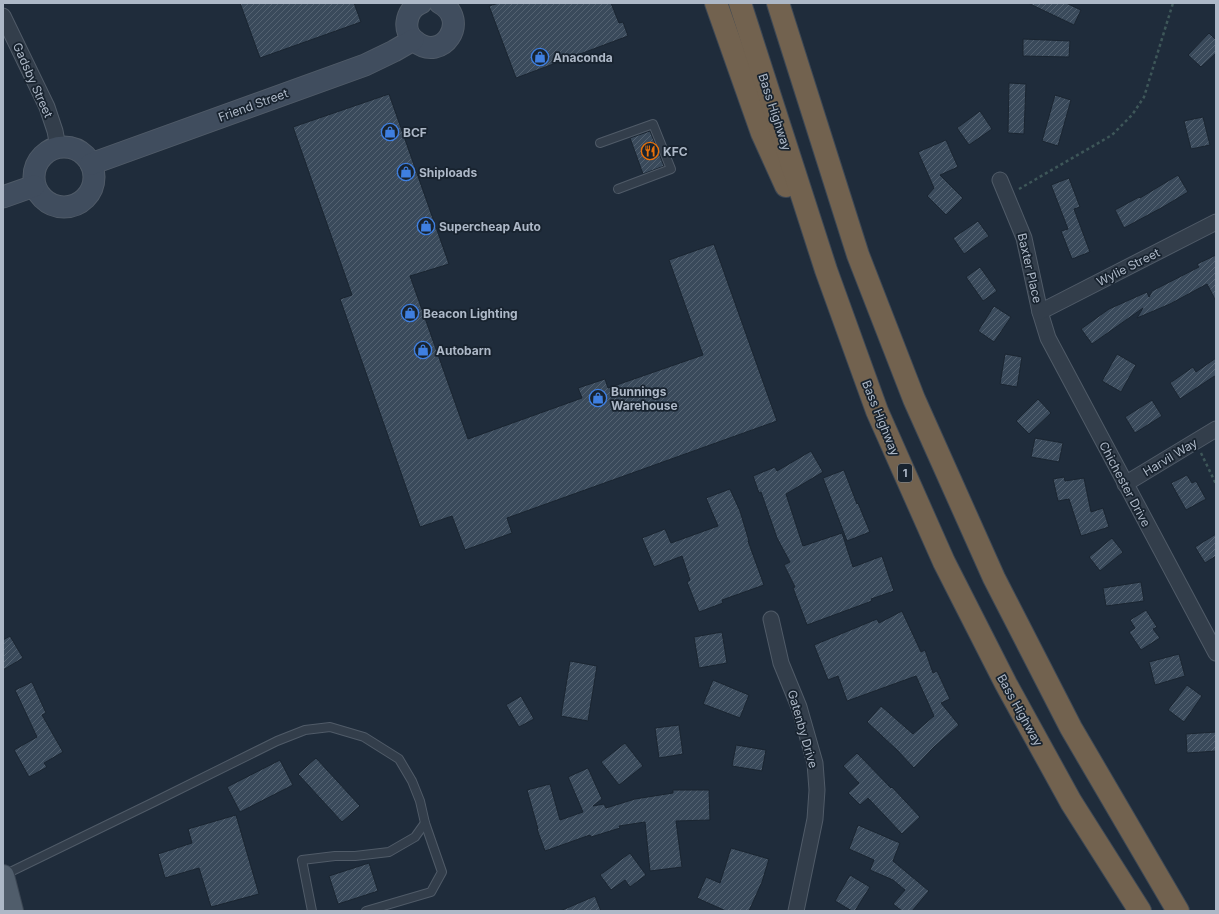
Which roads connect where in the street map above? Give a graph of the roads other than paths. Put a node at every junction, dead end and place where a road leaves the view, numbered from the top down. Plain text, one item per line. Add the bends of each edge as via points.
1 (421, 3) edge
2 (440, 3) edge
3 (716, 3) edge
4 (740, 3) edge
5 (778, 3) edge
6 (3, 16) edge
7 (413, 40) junction
8 (600, 143) dead end
9 (58, 147) junction
10 (91, 164) junction
11 (1000, 180) dead end
12 (34, 186) junction
13 (618, 189) dead end
14 (3, 197) edge
15 (1216, 222) edge
16 (826, 270) junction
17 (1040, 312) junction
18 (1216, 430) edge
19 (1125, 484) junction
20 (771, 619) dead end
21 (1216, 653) edge
22 (1071, 802) junction
23 (425, 823) junction
24 (3, 876) edge
25 (12, 911) edge
26 (312, 911) edge
27 (366, 911) edge
28 (796, 911) edge
29 (1131, 911) edge
30 (1140, 911) edge
31 (1178, 911) edge

1 - 7 street via 408,17 408,33
2 - 7 street via 448,9 454,21 450,37 436,47 420,45
3 - 16 highway via 762,133
4 - 16 highway, Bass Highway / 1
5 - 31 highway via 858,255 914,399 994,578 1071,728
6 - 9 street, Gadsby Street via 46,107
7 - 10 street, Friend Street via 365,65
8 - 13 lane via 653,124 671,169
9 - 10 street via 77,150
9 - 12 street via 48,151 35,166
10 - 12 street via 94,184 84,201 75,206 55,207 46,202
11 - 17 street, Baxter Place via 1024,238
12 - 14 street
15 - 17 street, Wylie Street
16 - 22 highway, Bass Highway / 1 via 877,411 944,562 1006,684
17 - 19 street, Chichester Drive via 1048,338
18 - 19 street, Harvil Way
19 - 21 street, Chichester Drive
20 - 28 street, Gatenby Drive via 781,662 799,707 813,756 817,790 815,819
22 - 29 highway
22 - 30 highway, Bass Highway / 1
23 - 24 lane via 412,781 399,759 364,737 330,727 305,730 277,741
23 - 26 lane via 415,837 389,852 302,860
23 - 27 lane via 442,872 431,892
24 - 25 main road

